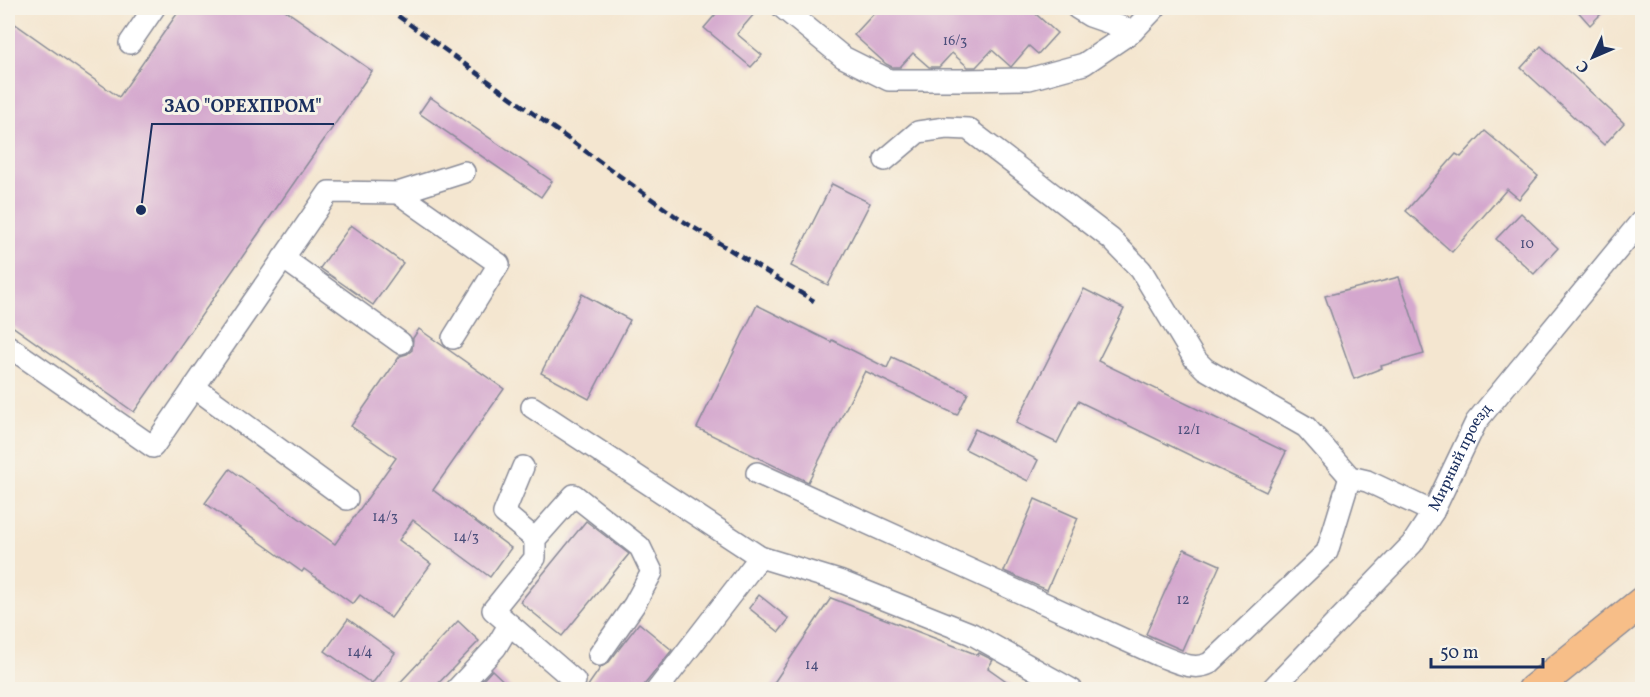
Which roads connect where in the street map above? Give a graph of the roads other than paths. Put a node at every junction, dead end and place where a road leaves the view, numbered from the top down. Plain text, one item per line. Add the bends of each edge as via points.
1 (154, 8) edge
2 (783, 8) edge
3 (1077, 8) edge
4 (1155, 8) edge
5 (1133, 31) junction
6 (130, 43) dead end
7 (885, 160) dead end
8 (464, 172) dead end
9 (398, 194) junction
10 (1642, 220) edge
11 (284, 258) junction
12 (453, 338) dead end
13 (400, 343) dead end
14 (8, 346) edge
15 (194, 387) junction
16 (532, 407) dead end
17 (523, 466) dead end
18 (757, 473) dead end
19 (1350, 477) junction
20 (347, 499) dead end
21 (1432, 512) junction
22 (536, 539) junction
23 (760, 557) junction
24 (1642, 602) edge
25 (1642, 616) edge
26 (509, 625) junction
27 (599, 655) dead end
28 (456, 690) edge
29 (568, 690) edge
30 (657, 690) edge
31 (1072, 690) edge
32 (1271, 690) edge
33 (1533, 690) edge
34 (1552, 690) edge

1 - 6 street
2 - 5 street via 843,57 889,80 1029,79 1084,64
3 - 5 street
4 - 5 street
7 - 19 street via 918,132 968,129 1111,238 1141,270 1194,358 1205,369 1306,427
8 - 9 street
9 - 11 street via 329,192
9 - 12 street via 499,264
10 - 21 street, Мирный проезд via 1476,422
11 - 13 street
11 - 15 street
14 - 15 street via 153,447
15 - 20 street
16 - 23 street
17 - 22 street via 504,513
18 - 19 street via 1158,655 1197,667 1210,663 1327,552
19 - 21 street
21 - 32 street, Мирный проезд via 1412,544
22 - 26 street via 535,558 493,610
22 - 27 street via 574,495 640,547 652,572
23 - 30 street
23 - 31 street via 839,581 972,634
24 - 33 highway
25 - 34 highway
26 - 28 street via 496,647
26 - 29 street via 575,681

